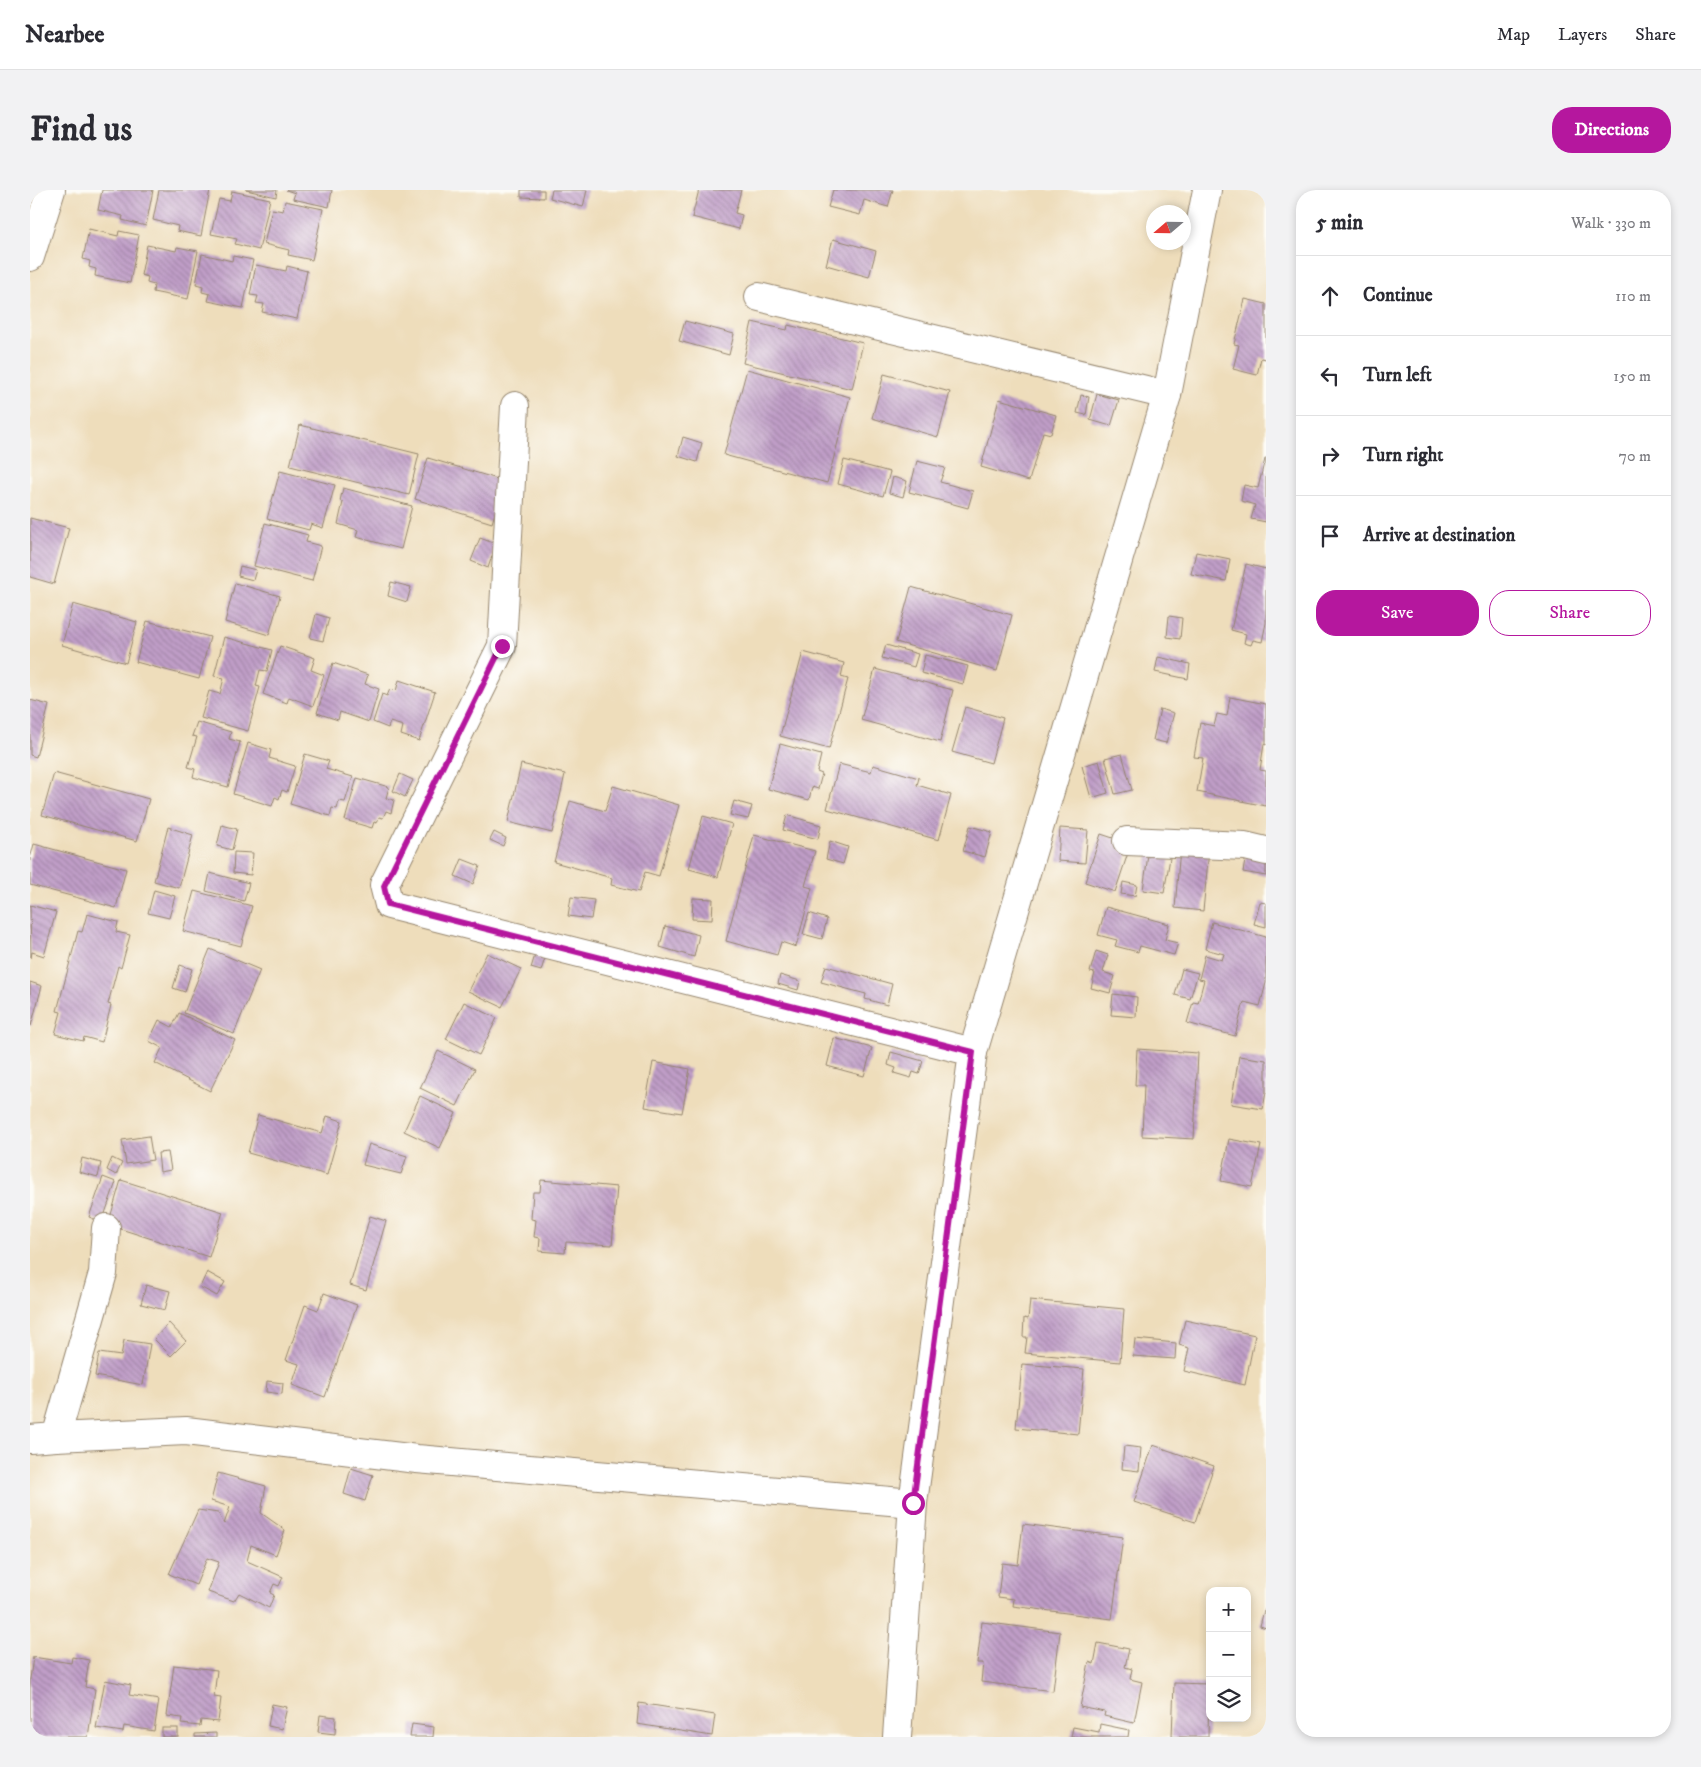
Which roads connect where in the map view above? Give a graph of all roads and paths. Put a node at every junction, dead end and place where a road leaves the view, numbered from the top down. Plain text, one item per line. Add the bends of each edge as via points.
1 (51, 190) edge
2 (1207, 190) edge
3 (30, 257) edge
4 (759, 297) dead end
5 (1167, 395) junction
6 (515, 406) dead end
7 (1126, 841) dead end
8 (1266, 851) edge
9 (973, 1052) junction
10 (106, 1228) dead end
11 (43, 1438) edge
12 (913, 1503) junction
13 (897, 1737) edge

1 - 3 street
2 - 5 street
4 - 5 street
5 - 9 street
6 - 9 street via 502,646 384,886 388,904
7 - 8 street via 1245,846
9 - 12 street
10 - 11 street via 103,1273
11 - 12 street via 186,1432 417,1459
12 - 13 street

